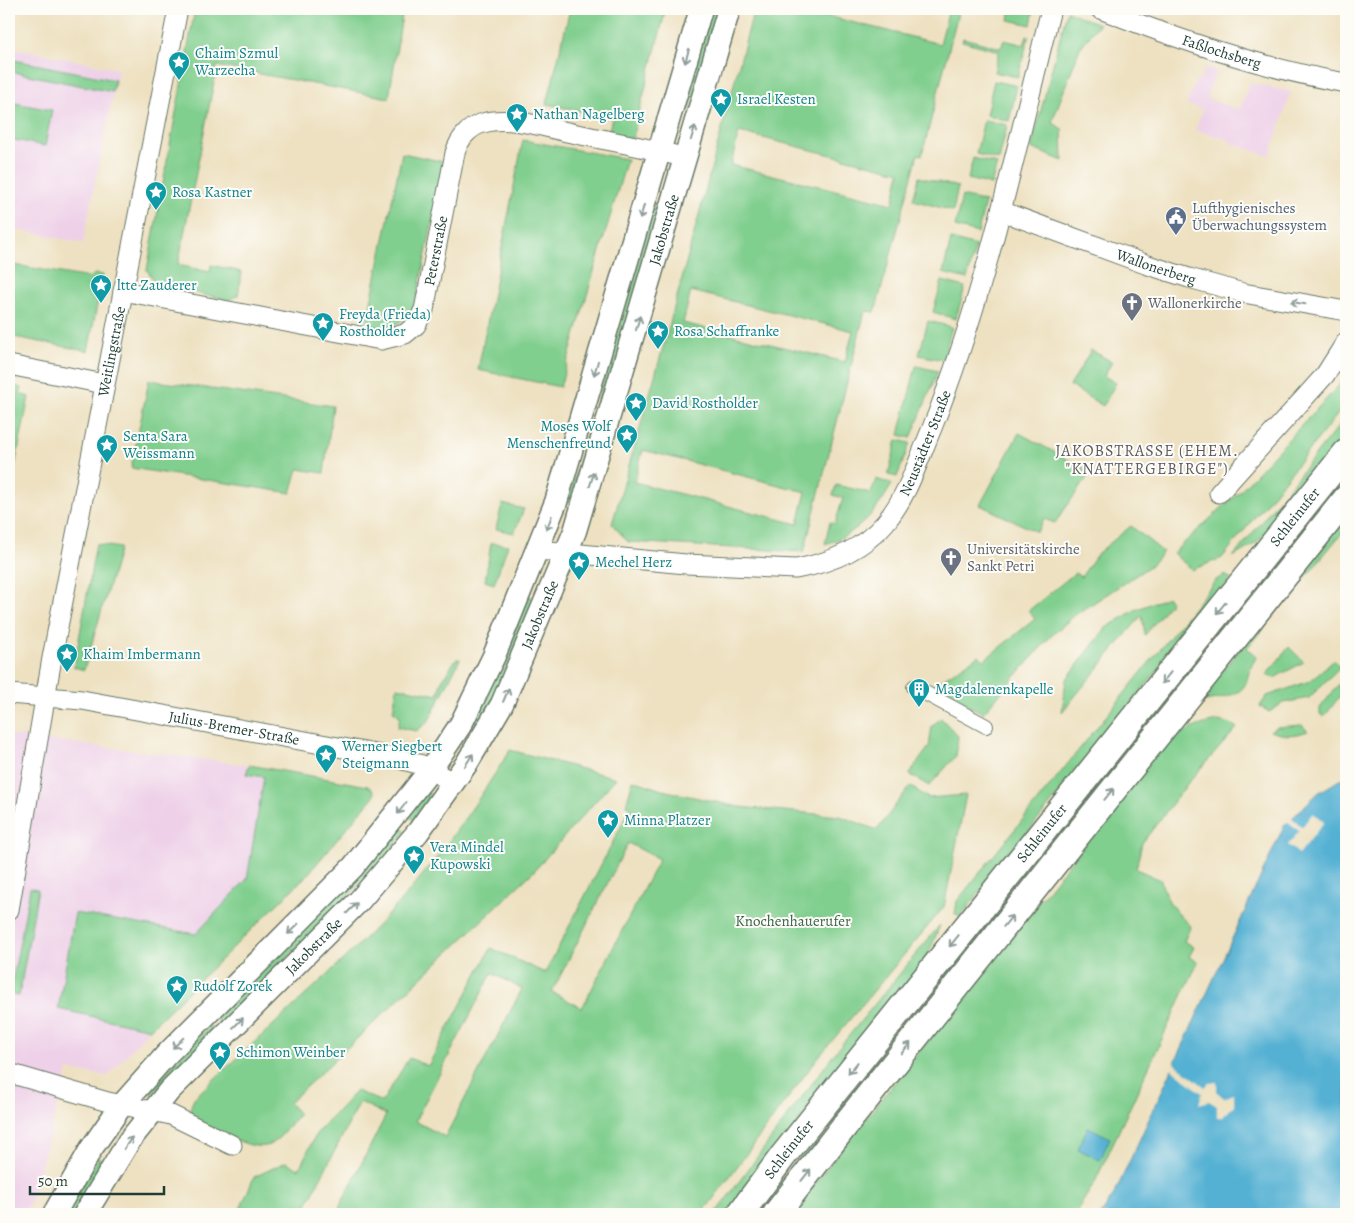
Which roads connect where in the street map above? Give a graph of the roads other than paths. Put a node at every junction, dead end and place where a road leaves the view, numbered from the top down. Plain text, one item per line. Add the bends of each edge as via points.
1 (178, 9) edge
2 (701, 9) edge
3 (729, 9) edge
4 (1051, 9) edge
5 (1100, 9) edge
6 (1346, 83) edge
7 (659, 150) junction
8 (686, 158) junction
9 (1001, 211) junction
10 (123, 291) junction
11 (1346, 311) edge
12 (1346, 342) edge
13 (9, 365) edge
14 (104, 384) junction
15 (1346, 453) edge
16 (1219, 493) dead end
17 (1346, 498) edge
18 (538, 550) junction
19 (567, 553) junction
20 (914, 687) dead end
21 (9, 694) edge
22 (45, 696) junction
23 (986, 726) dead end
24 (431, 769) junction
25 (454, 783) junction
26 (9, 910) edge
27 (9, 1073) edge
28 (121, 1106) junction
29 (153, 1110) junction
30 (232, 1145) dead end
31 (54, 1214) edge
32 (85, 1214) edge
33 (740, 1214) edge
34 (776, 1214) edge

1 - 10 street, Weitlingstraße
2 -> 7 street, Jakobstraße
8 -> 3 street, Jakobstraße
4 - 9 street, Neustädter Straße
5 - 6 street, Faßlochsberg via 1232,56
7 - 8 street, Peterstraße
7 - 10 street, Peterstraße via 512,122 493,121 476,126 464,136 455,153 424,310 416,325 388,340
7 -> 18 street, Jakobstraße via 564,480
19 -> 8 street, Jakobstraße
11 -> 9 street, Wallonerberg via 1243,293 1168,272
9 - 19 street, Neustädter Straße via 967,332 942,403 906,492 871,538 844,555 796,569 686,564
10 - 14 street, Weitlingstraße
12 - 16 street via 1325,375
13 - 14 street
14 - 22 street, Weitlingstraße
15 -> 33 main road, Schleinufer via 789,1148
34 -> 17 main road, Schleinufer
18 - 19 street, Neustädter Straße
18 - 24 street, Jakobstraße via 476,696
25 -> 19 street, Jakobstraße via 502,704
20 - 23 street
21 - 22 street, Julius-Bremer-Straße
22 - 24 street, Julius-Bremer-Straße via 392,757
22 - 26 street, Weitlingstraße
24 - 25 street, Julius-Bremer-Straße
24 -> 28 street, Jakobstraße via 343,878 167,1054
29 -> 25 street, Jakobstraße via 359,901 418,832
27 - 28 street
28 - 29 street
28 - 31 street, Jakobstraße via 86,1157
29 - 30 street via 171,1115
32 -> 29 street, Jakobstraße via 114,1163

